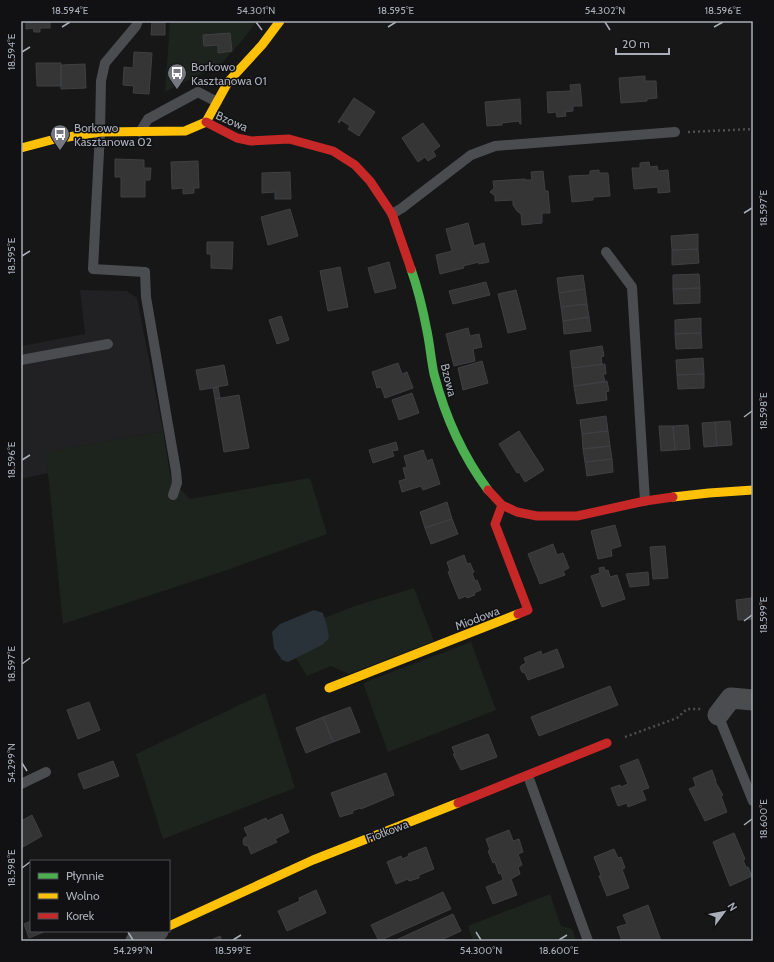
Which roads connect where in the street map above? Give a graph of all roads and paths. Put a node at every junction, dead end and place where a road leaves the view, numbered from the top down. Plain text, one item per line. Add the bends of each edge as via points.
1 (138, 21) edge
2 (280, 21) edge
3 (217, 102) junction
4 (206, 122) junction
5 (753, 129) edge
6 (100, 132) junction
7 (140, 132) junction
8 (676, 132) joint
9 (21, 148) edge
10 (392, 214) junction
11 (606, 252) dead end
12 (108, 344) dead end
13 (21, 360) edge
14 (753, 490) edge
15 (173, 495) dead end
16 (645, 501) junction
17 (502, 505) junction
18 (329, 688) dead end
19 (753, 700) edge
20 (718, 715) junction
21 (608, 743) joint
22 (46, 772) dead end
23 (528, 776) junction
24 (21, 784) edge
25 (753, 801) edge
26 (170, 926) edge
27 (156, 932) edge
28 (136, 941) edge
29 (588, 941) edge

1 - 6 lane via 105,63 101,81
2 - 3 street via 228,82
3 - 4 street
3 - 7 lane via 198,92 148,119
4 - 7 street via 185,131
4 - 10 street, Bzowa via 237,138 251,141 289,139 333,151 355,165 370,181
5 - 8 path
6 - 7 street
6 - 9 street via 55,139
6 - 15 lane via 93,269 145,272 146,297 178,483
8 - 10 lane via 494,146 471,155
10 - 17 street, Bzowa via 416,282 434,373 448,419 462,450 479,478 490,494
11 - 16 lane via 632,287
12 - 13 lane
14 - 16 street, Bzowa
16 - 17 street, Bzowa via 577,516 537,516 517,512
17 - 18 street, Miodowa via 495,524 528,610
19 - 20 street via 731,698
20 - 21 path via 702,709 687,709 677,718
20 - 25 lane
21 - 23 street, Fiołkowa
22 - 24 lane
23 - 26 street, Fiołkowa via 313,860
23 - 29 lane
27 - 28 street

